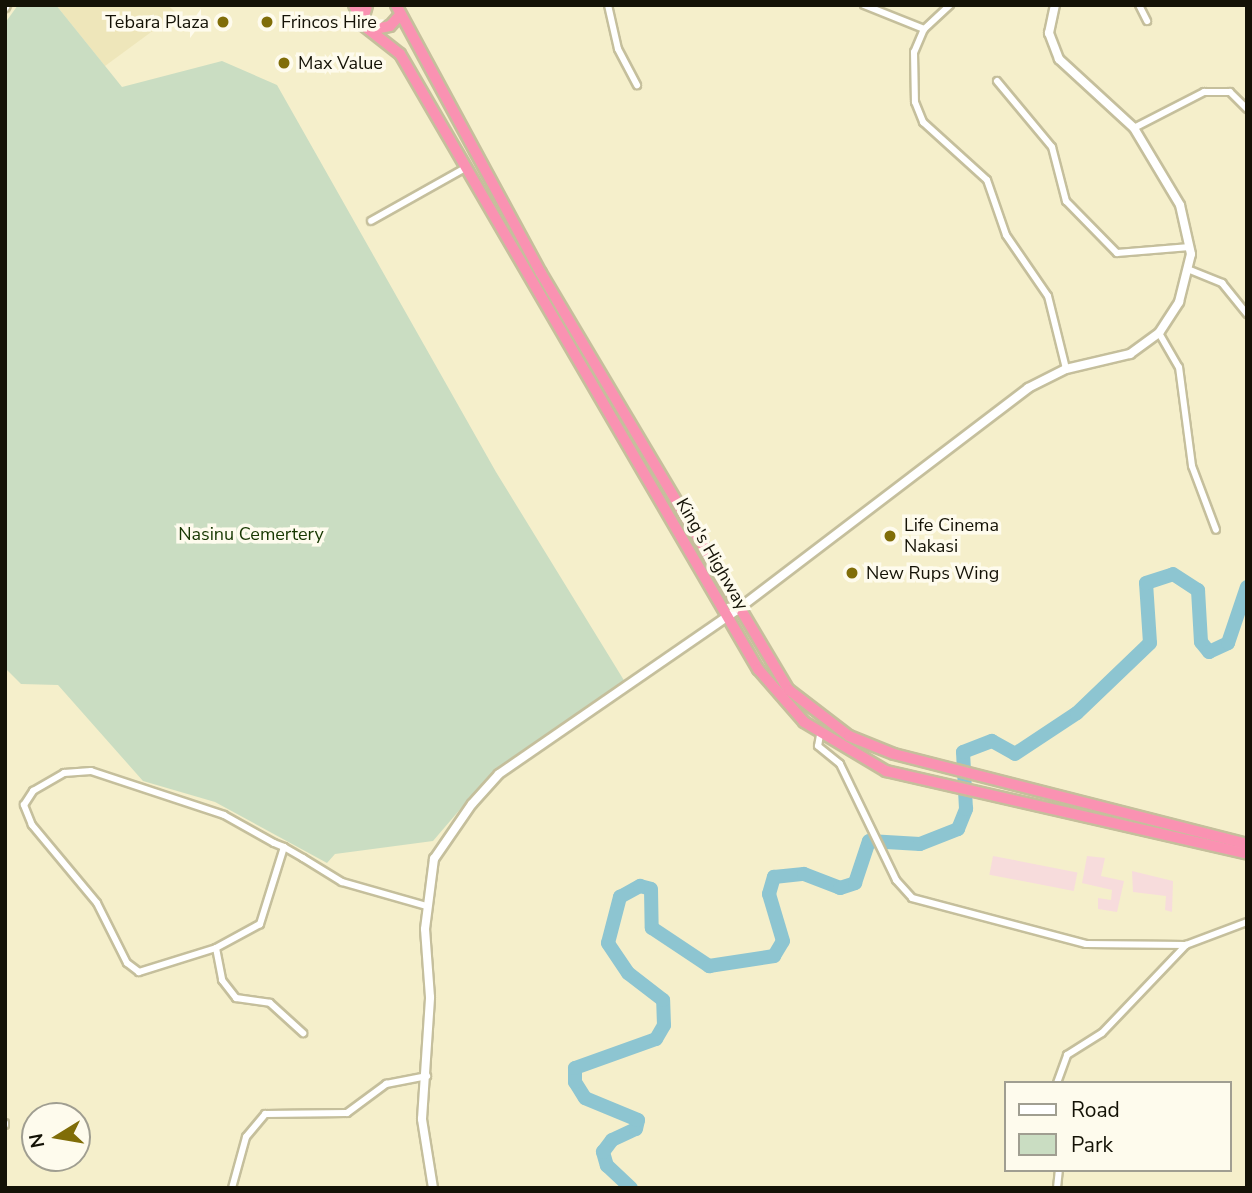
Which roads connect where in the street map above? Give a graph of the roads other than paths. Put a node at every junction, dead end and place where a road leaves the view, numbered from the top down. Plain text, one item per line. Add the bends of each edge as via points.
1 (354, 5) edge
2 (368, 5) edge
3 (608, 5) edge
4 (864, 5) edge
5 (950, 5) edge
6 (1139, 5) edge
7 (1051, 7) edge
8 (400, 9) edge
9 (1147, 21) dead end
10 (366, 27) junction
11 (924, 29) junction
12 (997, 81) dead end
13 (637, 85) dead end
14 (1247, 109) edge
15 (1134, 128) junction
16 (470, 166) junction
17 (371, 221) dead end
18 (1190, 247) junction
19 (1190, 270) junction
20 (1247, 314) edge
21 (1159, 333) junction
22 (1066, 369) junction
23 (1216, 530) dead end
24 (732, 613) junction
25 (820, 735) junction
26 (1247, 844) edge
27 (284, 847) junction
28 (1247, 854) edge
29 (427, 906) junction
30 (1247, 922) edge
31 (1186, 945) junction
32 (216, 948) junction
33 (303, 1033) dead end
34 (427, 1076) junction
35 (1058, 1081) edge
36 (232, 1188) edge
37 (433, 1188) edge

1 - 10 highway, King's Highway
2 - 10 highway
3 - 13 street via 618,49
4 - 11 street
5 - 11 street
6 - 9 street
7 - 15 street via 1049,33 1059,60
8 - 10 highway via 390,26
8 - 24 highway, King's Highway
10 - 16 highway, King's Highway via 400,54
11 - 22 street via 912,66 920,117 988,180 1006,235 1045,289
12 - 18 street via 1052,147 1066,201 1117,253
14 - 15 street via 1230,92 1204,92
15 - 18 street via 1180,205
16 - 17 street
16 - 24 highway, King's Highway
18 - 19 street
19 - 20 street via 1222,283
19 - 21 street
21 - 22 street via 1130,354
21 - 23 street via 1179,367 1192,466
22 - 24 street via 1028,388
24 - 25 highway, King's Highway via 758,669
24 - 26 highway, King's Highway via 789,690 813,713 871,745
24 - 29 street via 499,774 448,834 434,859
25 - 28 highway, King's Highway via 886,771 944,788
25 - 31 street via 818,746 836,757 904,892 928,905 1086,944
27 - 29 street via 342,882
27 - 32 street via 260,924
27 - 32 street via 202,807 76,768 25,800 32,824 97,903 133,969 149,971
29 - 34 street
30 - 31 street
31 - 35 street via 1102,1033 1067,1055
32 - 33 street via 222,980 236,998 270,1003
34 - 36 street via 386,1084 347,1113 265,1114 246,1137
34 - 37 street via 423,1144

